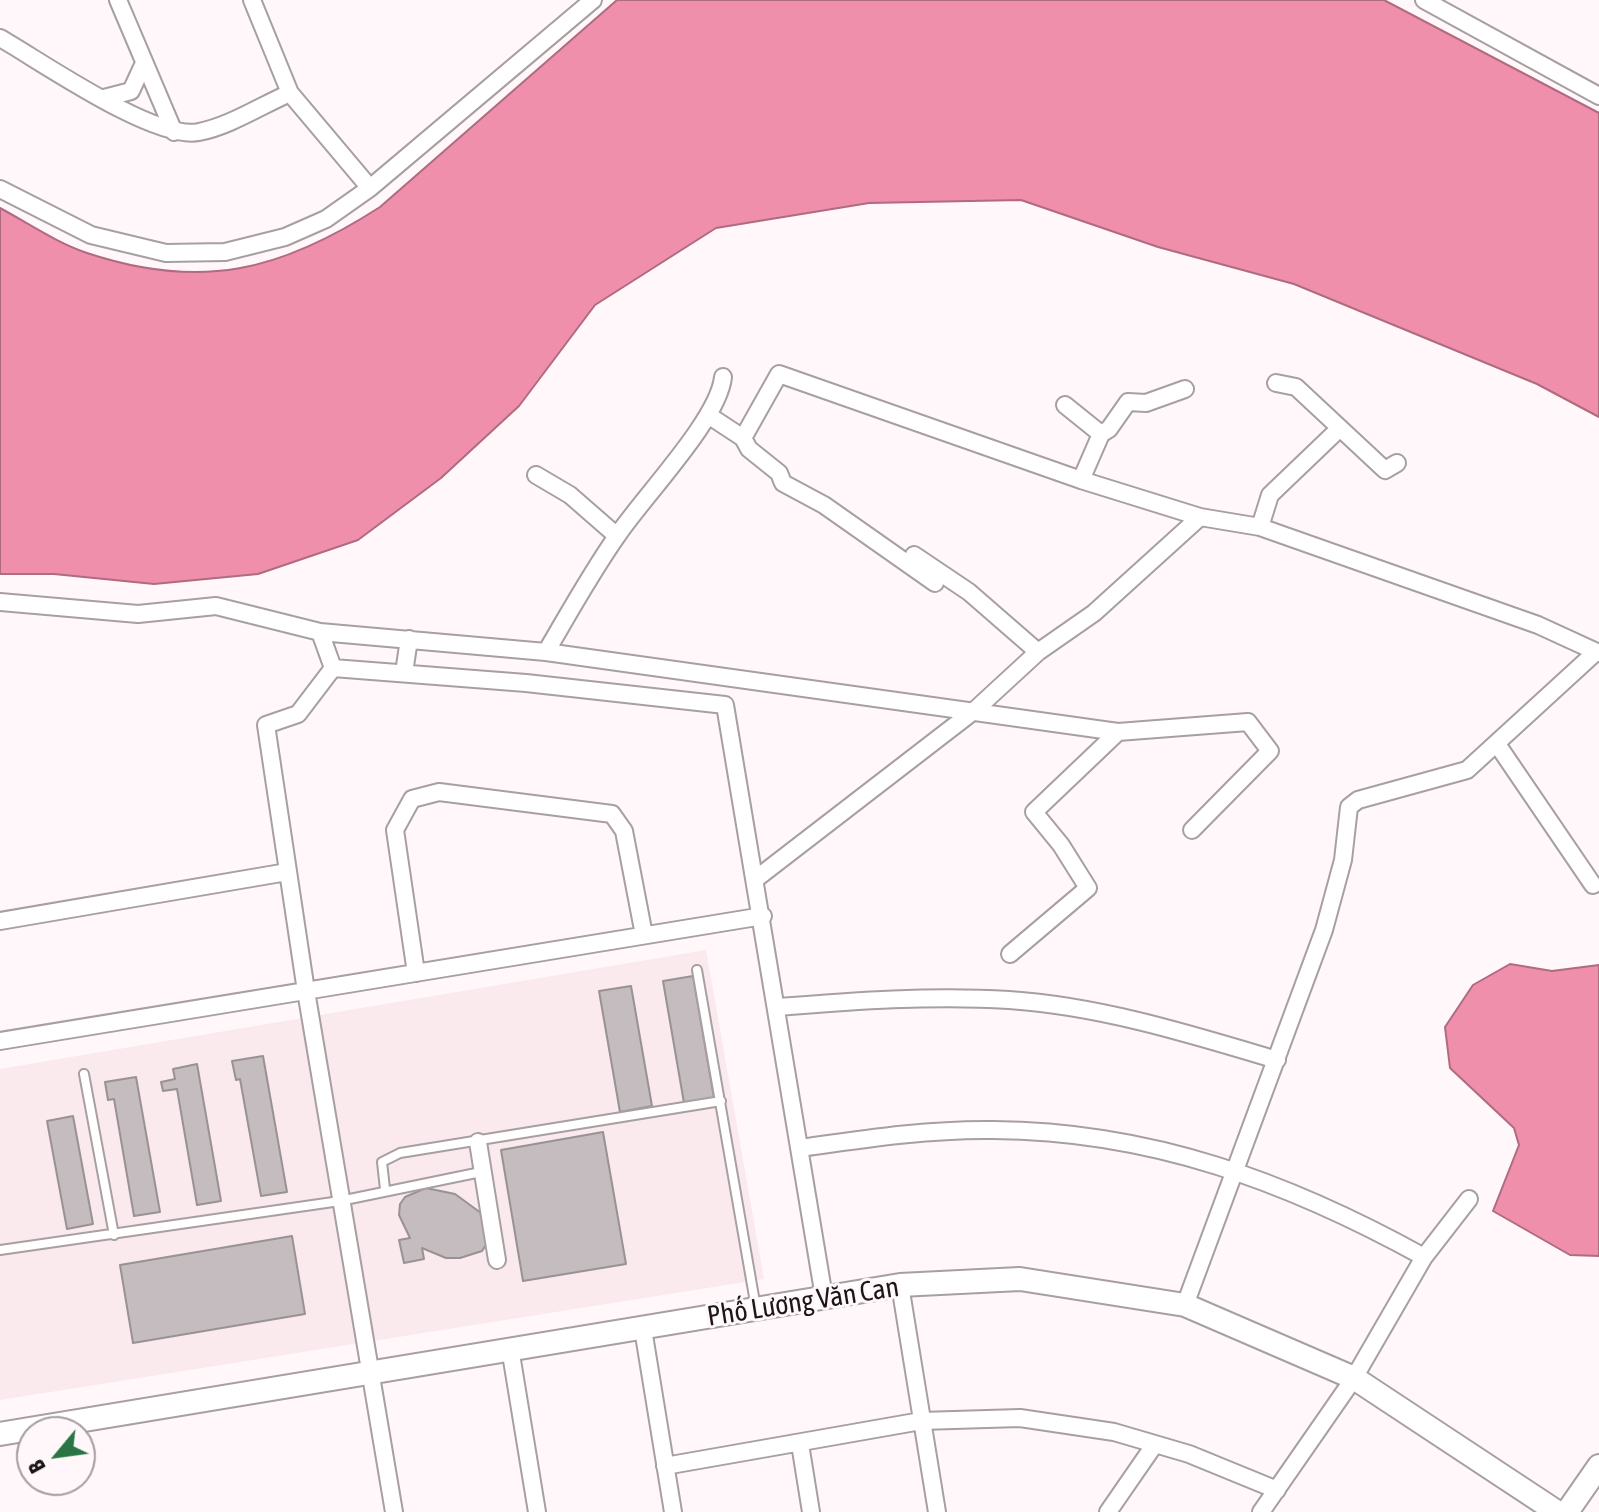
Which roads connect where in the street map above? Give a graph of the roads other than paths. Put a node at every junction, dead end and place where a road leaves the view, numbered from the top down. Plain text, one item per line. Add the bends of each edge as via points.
1 (118, 0) edge
2 (252, 0) edge
3 (593, 0) edge
4 (1424, 0) edge
5 (0, 38) edge
6 (144, 63) junction
7 (290, 93) junction
8 (1599, 96) edge
9 (104, 98) junction
10 (174, 132) junction
11 (370, 188) junction
12 (0, 189) edge
13 (723, 377) dead end
14 (1276, 383) dead end
15 (1185, 389) dead end
16 (1065, 405) dead end
17 (708, 415) junction
18 (1340, 428) junction
19 (1101, 434) junction
20 (743, 438) junction
21 (1397, 463) dead end
22 (536, 475) dead end
23 (1081, 480) junction
24 (1200, 517) junction
25 (1260, 527) junction
26 (617, 536) junction
27 (892, 540) dead end
28 (935, 583) dead end
29 (0, 602) edge
30 (320, 632) junction
31 (409, 639) junction
32 (546, 652) junction
33 (1038, 652) junction
34 (1597, 652) edge
35 (333, 668) junction
36 (404, 673) junction
37 (740, 681) junction
38 (725, 705) junction
39 (975, 710) junction
40 (1118, 732) junction
41 (1497, 744) junction
42 (1192, 830) dead end
43 (287, 872) junction
44 (757, 878) junction
45 (1593, 885) dead end
46 (763, 916) junction
47 (0, 921) edge
48 (644, 935) junction
49 (1010, 954) dead end
50 (697, 970) dead end
51 (416, 973) junction
52 (306, 991) junction
53 (778, 1007) junction
54 (0, 1041) edge
55 (1277, 1060) junction
56 (84, 1074) dead end
57 (721, 1101) junction
58 (478, 1142) junction
59 (800, 1148) junction
60 (1235, 1170) junction
61 (481, 1172) junction
62 (385, 1189) junction
63 (1469, 1199) dead end
64 (340, 1201) junction
65 (114, 1235) junction
66 (0, 1250) edge
67 (1424, 1257) junction
68 (497, 1260) dead end
69 (900, 1285) junction
70 (824, 1297) junction
71 (1185, 1305) junction
72 (756, 1309) junction
73 (643, 1329) junction
74 (510, 1348) junction
75 (371, 1374) junction
76 (1354, 1378) junction
77 (921, 1421) junction
78 (0, 1434) edge
79 (800, 1444) junction
80 (1155, 1444) junction
81 (665, 1466) junction
82 (1599, 1466) edge
83 (1277, 1490) junction
84 (394, 1512) edge
85 (537, 1512) edge
86 (673, 1512) edge
87 (811, 1512) edge
88 (937, 1512) edge
89 (1108, 1512) edge
90 (1261, 1512) edge
91 (1557, 1512) edge
92 (1567, 1512) edge

1 - 6 street
2 - 7 street
3 - 11 street
4 - 8 street
5 - 9 street
6 - 9 street via 131,91
6 - 10 street
7 - 10 street via 202,132
7 - 11 street
9 - 10 street
11 - 12 street via 326,219 285,237 225,252 166,253 91,235
13 - 17 street via 722,391
14 - 18 street via 1296,387
15 - 19 street via 1146,403 1128,402
16 - 19 street
17 - 20 street
17 - 26 street
18 - 21 street via 1385,470
18 - 25 street via 1270,495
19 - 23 street
20 - 23 street via 779,374
20 - 28 street via 783,483 824,505
22 - 26 street via 570,495
23 - 24 street
24 - 25 street
24 - 33 street via 1094,613
25 - 34 street via 1538,625
26 - 32 street
27 - 33 street via 969,592
29 - 30 street via 138,614 216,606
30 - 31 street
30 - 35 street
31 - 32 street
31 - 36 street
32 - 37 street
33 - 39 street
34 - 41 street
35 - 36 street
35 - 43 street via 298,714 266,725
36 - 38 street
37 - 38 street
37 - 39 street
38 - 44 street
39 - 40 street
39 - 44 street
40 - 42 street via 1248,722 1258,732 1270,751
40 - 49 street via 1034,812 1088,888
41 - 45 street
41 - 55 street via 1456,776 1358,800 1349,807 1343,860 1324,930
43 - 47 street
43 - 52 street
44 - 46 street
46 - 48 street
46 - 53 street
48 - 51 street
48 - 51 street via 624,831 612,814 439,792 412,799 395,830
50 - 57 lane
51 - 52 street
52 - 54 street
52 - 64 street
53 - 55 street via 1011,1000 1104,1013
53 - 59 street
55 - 60 street
56 - 65 lane
57 - 58 lane
57 - 72 lane
58 - 61 street
58 - 62 lane via 388,1158 382,1162
59 - 60 street via 886,1136 1032,1132 1150,1148
59 - 70 street
60 - 67 street via 1343,1213
60 - 71 street
61 - 62 lane
61 - 68 street
62 - 64 lane
63 - 67 street
64 - 65 lane
64 - 75 street
65 - 66 lane
67 - 76 street
69 - 70 street, Phố Lương Văn Can
69 - 71 street, Phố Lương Văn Can via 1020,1279
69 - 77 street
70 - 72 street, Phố Lương Văn Can
71 - 76 street, Phố Lương Văn Can
72 - 73 street, Phố Lương Văn Can
73 - 74 street, Phố Lương Văn Can
73 - 81 street
74 - 75 street, Phố Lương Văn Can
74 - 85 street
75 - 78 street, Phố Lương Văn Can
75 - 84 street
76 - 83 street
76 - 91 street, Phố Lương Văn Can
77 - 79 street
77 - 80 street via 1020,1418 1114,1432
77 - 88 street
79 - 81 street
79 - 87 street
80 - 83 street
80 - 89 street
81 - 86 street
82 - 92 street
83 - 90 street

